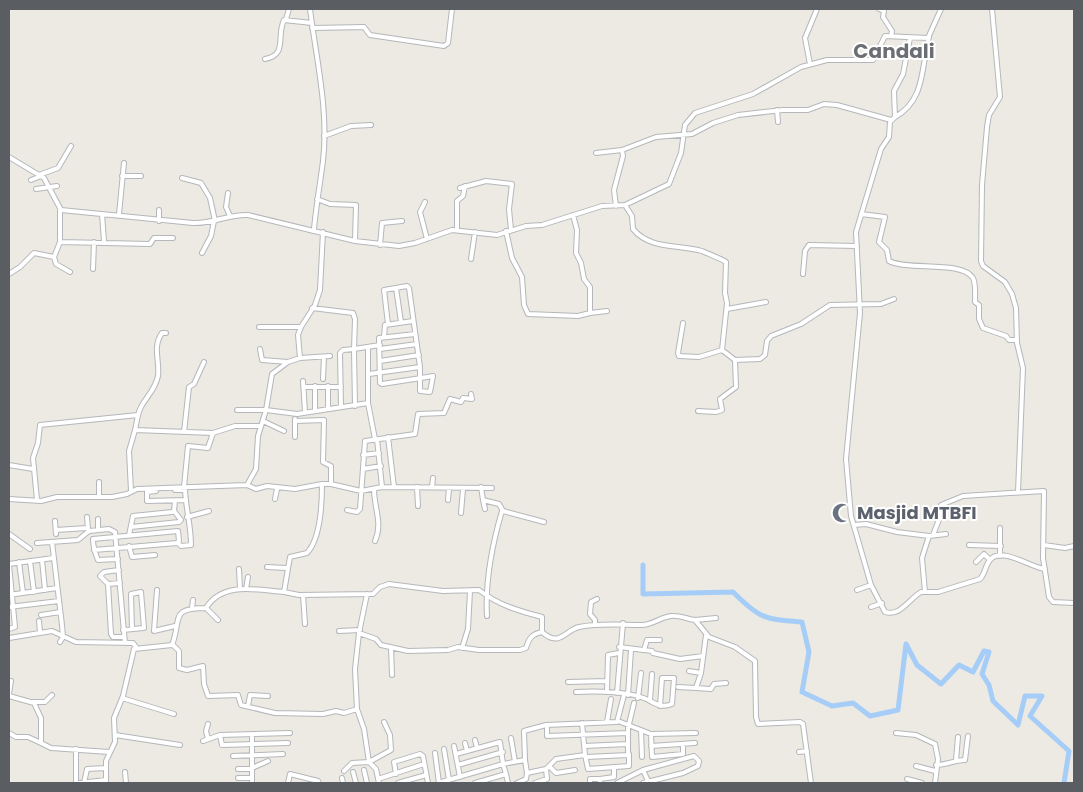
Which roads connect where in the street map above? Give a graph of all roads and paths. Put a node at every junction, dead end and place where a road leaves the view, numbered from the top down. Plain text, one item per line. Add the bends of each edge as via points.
1 (289, 9) edge
2 (310, 9) edge
3 (452, 9) edge
4 (817, 9) edge
5 (879, 9) edge
6 (941, 9) edge
7 (992, 9) edge
8 (286, 19) junction
9 (312, 23) junction
10 (312, 28) junction
11 (891, 36) junction
12 (928, 37) junction
13 (910, 38) junction
14 (265, 59) dead end
15 (810, 64) junction
16 (777, 110) junction
17 (895, 117) junction
18 (891, 120) junction
19 (778, 122) dead end
20 (371, 125) dead end
21 (324, 136) junction
22 (683, 136) junction
23 (71, 147) dead end
24 (622, 150) junction
25 (596, 153) dead end
26 (9, 157) edge
27 (124, 163) dead end
28 (40, 175) junction
29 (122, 176) junction
30 (141, 176) dead end
31 (182, 178) dead end
32 (32, 180) dead end
33 (49, 186) junction
34 (57, 186) dead end
35 (36, 189) dead end
36 (228, 193) dead end
37 (317, 199) junction
38 (425, 202) dead end
39 (626, 205) junction
40 (616, 206) junction
41 (60, 210) junction
42 (160, 210) dead end
43 (102, 214) junction
44 (119, 214) junction
45 (861, 214) junction
46 (573, 215) junction
47 (230, 216) junction
48 (159, 221) junction
49 (215, 221) junction
50 (402, 221) dead end
51 (314, 230) junction
52 (458, 230) junction
53 (509, 230) junction
54 (323, 232) junction
55 (475, 232) junction
56 (173, 238) dead end
57 (427, 239) junction
58 (104, 241) junction
59 (355, 241) junction
60 (60, 242) junction
61 (94, 242) junction
62 (382, 245) junction
63 (856, 246) junction
64 (202, 253) dead end
65 (54, 257) junction
66 (471, 259) dead end
67 (93, 269) dead end
68 (70, 272) dead end
69 (9, 274) edge
70 (803, 274) dead end
71 (396, 288) junction
72 (894, 299) dead end
73 (766, 302) dead end
74 (860, 305) junction
75 (312, 308) junction
76 (727, 309) junction
77 (607, 310) dead end
78 (590, 313) junction
79 (413, 320) junction
80 (401, 322) junction
81 (683, 323) dead end
82 (388, 324) junction
83 (259, 327) dead end
84 (300, 327) junction
85 (166, 333) dead end
86 (415, 334) junction
87 (384, 337) junction
88 (1017, 340) junction
89 (417, 344) junction
90 (368, 347) junction
91 (380, 347) junction
92 (260, 349) dead end
93 (354, 349) junction
94 (722, 350) junction
95 (419, 355) junction
96 (330, 356) dead end
97 (324, 357) junction
98 (300, 358) junction
99 (735, 360) junction
100 (380, 361) junction
101 (204, 362) dead end
102 (288, 362) junction
103 (420, 367) junction
104 (380, 373) junction
105 (369, 374) junction
106 (421, 378) junction
107 (323, 379) dead end
108 (303, 381) dead end
109 (314, 386) junction
110 (328, 386) junction
111 (304, 387) junction
112 (340, 387) junction
113 (471, 394) dead end
114 (368, 403) junction
115 (355, 406) junction
116 (341, 408) junction
117 (328, 409) junction
118 (237, 410) dead end
119 (266, 410) junction
120 (315, 410) junction
121 (698, 411) dead end
122 (305, 412) junction
123 (295, 414) junction
124 (138, 415) junction
125 (262, 421) junction
126 (295, 421) junction
127 (260, 426) junction
128 (136, 430) junction
129 (284, 430) dead end
130 (184, 432) junction
131 (213, 434) junction
132 (295, 437) dead end
133 (388, 437) junction
134 (376, 439) junction
135 (379, 453) junction
136 (363, 455) junction
137 (9, 465) edge
138 (381, 466) junction
139 (33, 469) junction
140 (363, 469) junction
141 (433, 478) dead end
142 (99, 482) dead end
143 (322, 484) junction
144 (331, 484) junction
145 (247, 485) junction
146 (184, 487) junction
147 (382, 487) junction
148 (394, 487) junction
149 (417, 487) junction
150 (432, 487) junction
151 (481, 487) junction
152 (449, 488) junction
153 (492, 488) dead end
154 (277, 489) junction
155 (374, 489) junction
156 (463, 489) junction
157 (131, 491) junction
158 (361, 491) junction
159 (1018, 492) junction
160 (99, 497) junction
161 (9, 499) edge
162 (275, 499) dead end
163 (37, 500) junction
164 (186, 500) junction
165 (448, 500) dead end
166 (483, 500) junction
167 (175, 501) junction
168 (418, 506) dead end
169 (485, 509) dead end
170 (347, 510) dead end
171 (174, 511) junction
172 (502, 511) junction
173 (209, 512) dead end
174 (461, 513) dead end
175 (187, 516) junction
176 (86, 517) dead end
177 (98, 519) dead end
178 (55, 522) dead end
179 (67, 522) dead end
180 (544, 522) dead end
181 (854, 525) junction
182 (131, 527) junction
183 (1000, 528) dead end
184 (67, 529) junction
185 (88, 529) junction
186 (98, 530) junction
187 (9, 534) edge
188 (946, 534) dead end
189 (129, 535) junction
190 (931, 535) junction
191 (116, 536) junction
192 (99, 537) junction
193 (375, 541) dead end
194 (52, 542) junction
195 (178, 542) junction
196 (37, 543) dead end
197 (969, 545) dead end
198 (129, 546) junction
199 (1001, 546) junction
200 (1044, 546) junction
201 (1074, 546) edge
202 (117, 547) junction
203 (30, 549) dead end
204 (94, 550) junction
205 (155, 555) dead end
206 (1000, 556) junction
207 (53, 558) junction
208 (118, 559) junction
209 (42, 560) junction
210 (990, 560) junction
211 (30, 561) junction
212 (19, 562) junction
213 (976, 562) dead end
214 (9, 565) edge
215 (267, 567) dead end
216 (286, 568) junction
217 (239, 569) dead end
218 (1045, 569) junction
219 (119, 570) junction
220 (248, 577) dead end
221 (120, 583) junction
222 (108, 584) junction
223 (871, 584) junction
224 (57, 588) junction
225 (240, 588) junction
226 (246, 589) junction
227 (45, 590) junction
228 (157, 590) dead end
229 (858, 590) dead end
230 (470, 591) junction
231 (34, 592) junction
232 (284, 592) junction
233 (924, 592) junction
234 (23, 593) junction
235 (367, 594) junction
236 (10, 595) edge
237 (303, 595) junction
238 (487, 598) junction
239 (597, 599) dead end
240 (193, 600) dead end
241 (59, 601) junction
242 (882, 603) junction
243 (1074, 603) edge
244 (14, 606) junction
245 (9, 607) edge
246 (871, 607) dead end
247 (192, 608) junction
248 (206, 608) junction
249 (60, 612) junction
250 (41, 615) dead end
251 (487, 616) dead end
252 (15, 618) junction
253 (716, 618) dead end
254 (9, 619) edge
255 (218, 620) dead end
256 (694, 620) junction
257 (39, 621) dead end
258 (305, 624) dead end
259 (622, 624) junction
260 (110, 625) junction
261 (595, 625) junction
262 (175, 626) junction
263 (123, 627) junction
264 (9, 629) edge
265 (132, 629) junction
266 (340, 631) dead end
267 (360, 631) junction
268 (40, 632) junction
269 (542, 632) junction
270 (706, 635) junction
271 (124, 636) junction
272 (63, 637) junction
273 (9, 638) edge
274 (660, 640) dead end
275 (60, 642) dead end
276 (125, 643) junction
277 (172, 644) junction
278 (391, 647) junction
279 (619, 647) junction
280 (462, 648) junction
281 (134, 650) junction
282 (631, 650) junction
283 (644, 650) junction
284 (619, 653) junction
285 (703, 656) junction
286 (689, 671) dead end
287 (641, 673) dead end
288 (701, 673) junction
289 (392, 674) dead end
290 (652, 674) dead end
291 (11, 681) dead end
292 (607, 681) junction
293 (568, 682) dead end
294 (726, 683) dead end
295 (678, 687) dead end
296 (696, 688) junction
297 (607, 691) junction
298 (576, 692) dead end
299 (617, 693) junction
300 (9, 695) edge
301 (52, 695) dead end
302 (626, 695) junction
303 (268, 696) dead end
304 (122, 698) junction
305 (638, 698) junction
306 (612, 699) dead end
307 (650, 700) junction
308 (33, 702) junction
309 (634, 703) dead end
310 (248, 706) junction
311 (660, 706) junction
312 (357, 709) junction
313 (174, 714) dead end
314 (618, 721) junction
315 (384, 722) dead end
316 (607, 722) junction
317 (582, 723) junction
318 (208, 724) dead end
319 (628, 724) junction
320 (547, 725) junction
321 (641, 730) junction
322 (896, 732) dead end
323 (9, 733) edge
324 (628, 733) junction
325 (696, 733) dead end
326 (252, 734) junction
327 (290, 734) dead end
328 (652, 734) junction
329 (115, 735) junction
330 (220, 735) junction
331 (583, 735) junction
332 (968, 736) dead end
333 (958, 737) dead end
334 (511, 738) dead end
335 (475, 740) dead end
336 (41, 743) junction
337 (288, 743) dead end
338 (465, 743) dead end
339 (695, 743) dead end
340 (252, 744) junction
341 (628, 744) junction
342 (683, 744) junction
343 (180, 745) dead end
344 (454, 746) dead end
345 (584, 746) junction
346 (651, 746) junction
347 (477, 748) junction
348 (76, 749) junction
349 (444, 749) dead end
350 (467, 751) junction
351 (110, 752) junction
352 (502, 752) junction
353 (799, 752) dead end
354 (807, 752) junction
355 (435, 753) dead end
356 (283, 754) dead end
357 (456, 754) junction
358 (629, 754) junction
359 (233, 756) dead end
360 (252, 756) junction
361 (585, 756) junction
362 (642, 757) dead end
363 (526, 760) junction
364 (956, 760) junction
365 (268, 761) dead end
366 (369, 762) junction
367 (515, 762) junction
368 (424, 764) junction
369 (503, 764) junction
370 (458, 765) junction
371 (936, 765) junction
372 (916, 766) dead end
373 (547, 767) junction
374 (614, 767) junction
375 (106, 768) junction
376 (252, 768) junction
377 (238, 769) dead end
378 (364, 770) dead end
379 (576, 770) dead end
380 (643, 770) junction
381 (344, 771) dead end
382 (935, 771) junction
383 (125, 772) dead end
384 (353, 772) dead end
385 (473, 772) junction
386 (527, 773) junction
387 (396, 774) junction
388 (506, 774) junction
389 (426, 775) junction
390 (460, 777) junction
391 (238, 778) dead end
392 (252, 778) junction
393 (342, 778) dead end
394 (907, 779) dead end
395 (449, 780) junction
396 (106, 781) edge
397 (378, 781) edge
398 (600, 781) edge
399 (84, 782) edge
400 (649, 782) edge
401 (77, 783) edge
402 (126, 783) edge
403 (252, 783) edge
404 (288, 783) edge
405 (319, 783) edge
406 (343, 783) edge
407 (356, 783) edge
408 (367, 783) edge
409 (373, 783) edge
410 (398, 783) edge
411 (428, 783) edge
412 (438, 783) edge
413 (476, 783) edge
414 (508, 783) edge
415 (517, 783) edge
416 (535, 783) edge
417 (590, 783) edge
418 (617, 783) edge
419 (643, 783) edge
420 (811, 783) edge
421 (922, 783) edge
422 (935, 783) edge

1 - 8 street
2 - 9 street
3 - 10 street via 445,46 370,35 364,27
4 - 15 street via 805,38
5 - 11 street via 884,11 883,17 892,30
6 - 12 street
7 - 88 street via 1000,98 988,119 982,184 981,261 982,266 1005,282 1012,294 1017,311
8 - 9 street
8 - 14 street via 282,23 279,52
9 - 10 street
10 - 21 street
11 - 13 street
11 - 15 street via 882,38 874,60
12 - 13 street
12 - 17 street via 920,88
13 - 17 street via 904,72 895,90
15 - 22 street via 753,94 695,113 686,122
16 - 18 street via 808,110 829,104
16 - 19 street
16 - 22 street via 738,115
17 - 18 street
18 - 45 street via 889,135 881,149
20 - 21 street via 354,125
21 - 37 street
22 - 24 street via 656,137
22 - 39 street via 681,153 669,184
23 - 28 street via 58,168
24 - 25 street
24 - 40 street via 623,159 614,190
26 - 28 street
27 - 29 street
28 - 32 street
28 - 33 street
29 - 30 street
29 - 44 street
31 - 49 street via 201,183 210,198
33 - 34 street
33 - 35 street
33 - 41 street
36 - 47 street via 226,207
37 - 51 street
37 - 59 street via 330,204 356,205
38 - 57 street via 420,214
39 - 40 street
39 - 76 street via 632,216 633,229 639,235 658,244 701,251 726,262
40 - 46 street via 602,206
41 - 43 street
41 - 60 street
42 - 48 street
43 - 44 street
43 - 58 street
44 - 48 street
45 - 63 street
45 - 88 street via 885,217 879,242 887,250 892,263 930,265 968,273 973,279 982,328 1009,340
46 - 53 street via 538,226
46 - 78 street via 577,230 576,252 584,279 590,287
47 - 49 street
47 - 51 street via 251,216
48 - 49 street
49 - 64 street
50 - 62 street via 382,223
51 - 54 street
52 - 53 street via 457,201 463,196 463,187 486,181 512,184
52 - 55 street
52 - 57 street via 444,231
53 - 55 street via 494,235
53 - 78 street via 512,260 522,277 524,305 529,315 578,316
54 - 59 street
54 - 75 street via 320,290
55 - 66 street
56 - 58 street via 154,238 150,244
57 - 62 street via 412,244
58 - 61 street
59 - 62 street
60 - 61 street
60 - 65 street
61 - 67 street
63 - 70 street via 809,245 805,251
63 - 74 street
65 - 68 street via 56,264
65 - 69 street via 34,253
71 - 79 street via 409,288
71 - 80 street
71 - 82 street via 384,290
72 - 74 street via 881,304
73 - 76 street
74 - 99 street via 830,305 801,324 771,336 762,359
74 - 181 street via 846,459
75 - 84 street
75 - 93 street via 354,314
76 - 94 street
77 - 78 street
79 - 80 street
79 - 86 street
80 - 82 street
81 - 94 street via 679,356 699,357
82 - 87 street via 384,326
83 - 84 street
84 - 98 street
85 - 124 street via 158,341 158,376 154,390
86 - 87 street
86 - 89 street
87 - 91 street via 379,338
88 - 159 street via 1023,368
89 - 91 street
89 - 95 street
90 - 91 street
90 - 93 street
90 - 105 street
91 - 100 street
92 - 102 street via 262,360
93 - 112 street via 340,352
93 - 115 street
94 - 99 street
95 - 100 street
95 - 103 street
96 - 97 street
97 - 98 street
97 - 107 street
98 - 102 street
99 - 121 street via 736,387 720,399 722,410
100 - 104 street
101 - 130 street via 194,384 189,387
102 - 119 street via 272,374
103 - 104 street
103 - 106 street
104 - 105 street
104 - 106 street via 382,384
105 - 114 street
106 - 106 street via 420,392 431,391 433,376
108 - 111 street
109 - 110 street
109 - 111 street
109 - 120 street
110 - 112 street
110 - 117 street
111 - 122 street
112 - 116 street
113 - 133 street via 472,399 463,398 462,402 450,400 444,414 419,413 415,434
114 - 115 street
114 - 134 street
115 - 116 street
116 - 117 street
117 - 120 street
118 - 119 street
119 - 123 street
119 - 125 street
120 - 122 street
122 - 123 street
123 - 126 street
124 - 128 street
124 - 139 street via 40,425
125 - 127 street
125 - 129 street
126 - 132 street
126 - 144 street via 324,420 323,462 330,466
127 - 131 street via 236,426
127 - 145 street via 256,469
128 - 130 street
128 - 157 street via 128,451
130 - 131 street
131 - 146 street via 208,448 188,446
133 - 134 street
133 - 148 street
134 - 135 street
134 - 136 street via 365,442
135 - 136 street
135 - 138 street
136 - 140 street
137 - 139 street
138 - 140 street
138 - 147 street
139 - 163 street
140 - 158 street
141 - 150 street
142 - 160 street
143 - 144 street
143 - 154 street
143 - 216 street via 318,527 311,546 307,553 291,555
144 - 158 street
145 - 146 street
145 - 154 street via 256,490 267,486
146 - 157 street
147 - 148 street
147 - 155 street
148 - 149 street
149 - 150 street
149 - 168 street
150 - 152 street
151 - 153 street
151 - 156 street
151 - 166 street
152 - 156 street
152 - 165 street
154 - 162 street
155 - 158 street
155 - 193 street via 380,522
156 - 174 street
157 - 160 street
158 - 170 street via 359,510
159 - 190 street via 963,496 941,505 939,520
159 - 200 street via 1044,491
160 - 163 street
161 - 163 street
164 - 167 street
164 - 167 street via 185,490 147,492 149,503
164 - 175 street
166 - 169 street
166 - 172 street via 499,504
167 - 171 street
171 - 182 street via 133,516
171 - 182 street via 181,520 179,522
172 - 180 street
172 - 238 street via 490,558
173 - 175 street
175 - 195 street via 191,545 181,546
176 - 185 street
177 - 186 street
178 - 184 street via 56,532
179 - 184 street
181 - 190 street via 866,524 897,532
181 - 223 street
182 - 189 street
183 - 199 street
184 - 185 street
185 - 186 street
185 - 194 street via 86,536 78,540
186 - 191 street via 109,529
186 - 192 street
187 - 203 street
188 - 190 street
189 - 191 street
189 - 195 street via 175,530
190 - 233 street via 922,558
191 - 192 street
191 - 202 street
192 - 204 street via 92,539
194 - 196 street
194 - 207 street
195 - 198 street
197 - 199 street
198 - 202 street
198 - 205 street via 132,557
199 - 206 street
200 - 201 street
200 - 218 street
202 - 204 street
202 - 208 street
204 - 208 street via 98,561
206 - 210 street
206 - 218 street via 1027,561
207 - 209 street
207 - 224 street
208 - 219 street
209 - 211 street
209 - 227 street
210 - 213 street via 984,554
210 - 233 street via 980,579 938,592
211 - 212 street
211 - 231 street
212 - 214 street
212 - 234 street
214 - 236 street
215 - 216 street
216 - 232 street
217 - 225 street
218 - 243 street via 1052,601
219 - 221 street
219 - 222 street via 101,573
220 - 226 street
221 - 222 street
221 - 263 street
222 - 260 street
223 - 229 street
223 - 242 street
224 - 227 street
224 - 241 street
225 - 226 street
225 - 248 street via 219,595
226 - 232 street
227 - 231 street
228 - 262 street via 154,631
230 - 235 street via 389,584
230 - 238 street via 480,591
230 - 280 street via 468,629
231 - 234 street
232 - 237 street
233 - 242 street via 898,611 886,613
234 - 236 street
235 - 237 street
235 - 267 street
236 - 244 street
237 - 258 street
238 - 251 street
238 - 269 street via 518,612 542,616
239 - 261 street via 590,606
240 - 247 street
241 - 244 street
241 - 249 street
242 - 246 street
244 - 245 street
244 - 252 street
247 - 248 street
247 - 262 street via 180,613
248 - 255 street
249 - 250 street
249 - 272 street
252 - 254 street
252 - 264 street via 15,628
253 - 256 street
256 - 259 street via 672,616 645,625
256 - 270 street
257 - 268 street
259 - 261 street
259 - 279 street
260 - 263 street
260 - 271 street via 112,637
261 - 269 street via 576,628 562,638
262 - 277 street
263 - 265 street
263 - 271 street
265 - 265 street via 144,628 141,592 131,594
266 - 267 street
267 - 278 street via 381,645
267 - 312 street via 355,669
268 - 272 street via 52,631
268 - 273 street
269 - 280 street via 534,633 526,648 520,650
270 - 285 street
270 - 354 street via 735,647 755,661 756,722 761,726 800,722
271 - 276 street
272 - 275 street
272 - 276 street via 76,642
274 - 283 street via 647,640
276 - 281 street via 134,644
277 - 281 street
277 - 310 street via 179,651 179,668 187,670 203,666 207,696 238,694 240,704
278 - 280 street via 408,651
278 - 289 street
279 - 282 street
279 - 284 street
281 - 304 street
282 - 283 street
282 - 302 street
283 - 285 street via 673,658
284 - 292 street via 608,655
284 - 299 street
285 - 288 street
286 - 288 street
287 - 305 street
288 - 296 street
290 - 307 street
291 - 300 street
292 - 293 street
292 - 297 street
294 - 296 street
295 - 296 street
297 - 298 street
297 - 299 street
299 - 302 street
300 - 308 street
301 - 308 street via 45,702
302 - 305 street
302 - 314 street
303 - 310 street via 250,695
304 - 313 street
304 - 329 street via 114,718
305 - 307 street
306 - 316 street
307 - 311 street
308 - 336 street via 42,718
309 - 319 street
310 - 312 street via 276,713 344,713
311 - 311 street via 672,704 674,678 662,678
312 - 366 street
314 - 316 street
314 - 319 street
315 - 366 street via 392,750
316 - 317 street
317 - 320 street
317 - 331 street
318 - 330 street via 205,740
319 - 321 street
319 - 324 street
320 - 331 street via 547,736
320 - 363 street via 524,731
321 - 328 street
321 - 362 street
322 - 371 street via 916,735 935,744
323 - 336 street
324 - 331 street
324 - 341 street
325 - 328 street
326 - 327 street
326 - 330 street
326 - 340 street
328 - 346 street
329 - 343 street
329 - 351 street
330 - 340 street via 222,745
331 - 345 street
332 - 364 street via 965,760
333 - 364 street
334 - 367 street
335 - 347 street
336 - 348 street via 51,748
337 - 340 street
338 - 350 street
339 - 342 street
340 - 360 street
341 - 345 street
341 - 358 street
342 - 346 street
342 - 346 street via 684,754 653,757
344 - 357 street
345 - 361 street
347 - 350 street
347 - 352 street via 500,742
348 - 351 street
348 - 401 street
349 - 395 street
350 - 357 street
351 - 375 street
352 - 369 street
352 - 370 street
353 - 354 street
354 - 420 street
355 - 412 street
356 - 360 street
357 - 370 street
358 - 361 street
358 - 374 street via 629,766
359 - 360 street
360 - 376 street
361 - 373 street via 556,759
361 - 374 street via 588,769
363 - 367 street
363 - 386 street
364 - 371 street via 949,765
365 - 376 street
366 - 381 street via 352,763
366 - 397 street via 376,768
367 - 369 street
368 - 387 street
368 - 387 street via 420,754 399,760 394,762
368 - 389 street
369 - 385 street
369 - 388 street
370 - 390 street
371 - 382 street
372 - 382 street
373 - 379 street via 556,773
373 - 386 street
373 - 416 street via 547,779
374 - 398 street via 613,778
375 - 396 street
375 - 399 street via 88,768
376 - 377 street
376 - 392 street
378 - 408 street
380 - 400 street
380 - 400 street via 694,756 699,761 698,766 683,773
380 - 418 street
382 - 422 street
383 - 402 street
384 - 407 street
385 - 390 street
385 - 413 street
386 - 415 street via 526,779
387 - 397 street
388 - 413 street
388 - 414 street
389 - 410 street
389 - 411 street
390 - 395 street
391 - 392 street
392 - 403 street
393 - 406 street
394 - 421 street
395 - 412 street
396 - 399 street
397 - 409 street
398 - 417 street via 590,779
399 - 401 street
400 - 419 street
404 - 405 street via 290,774

